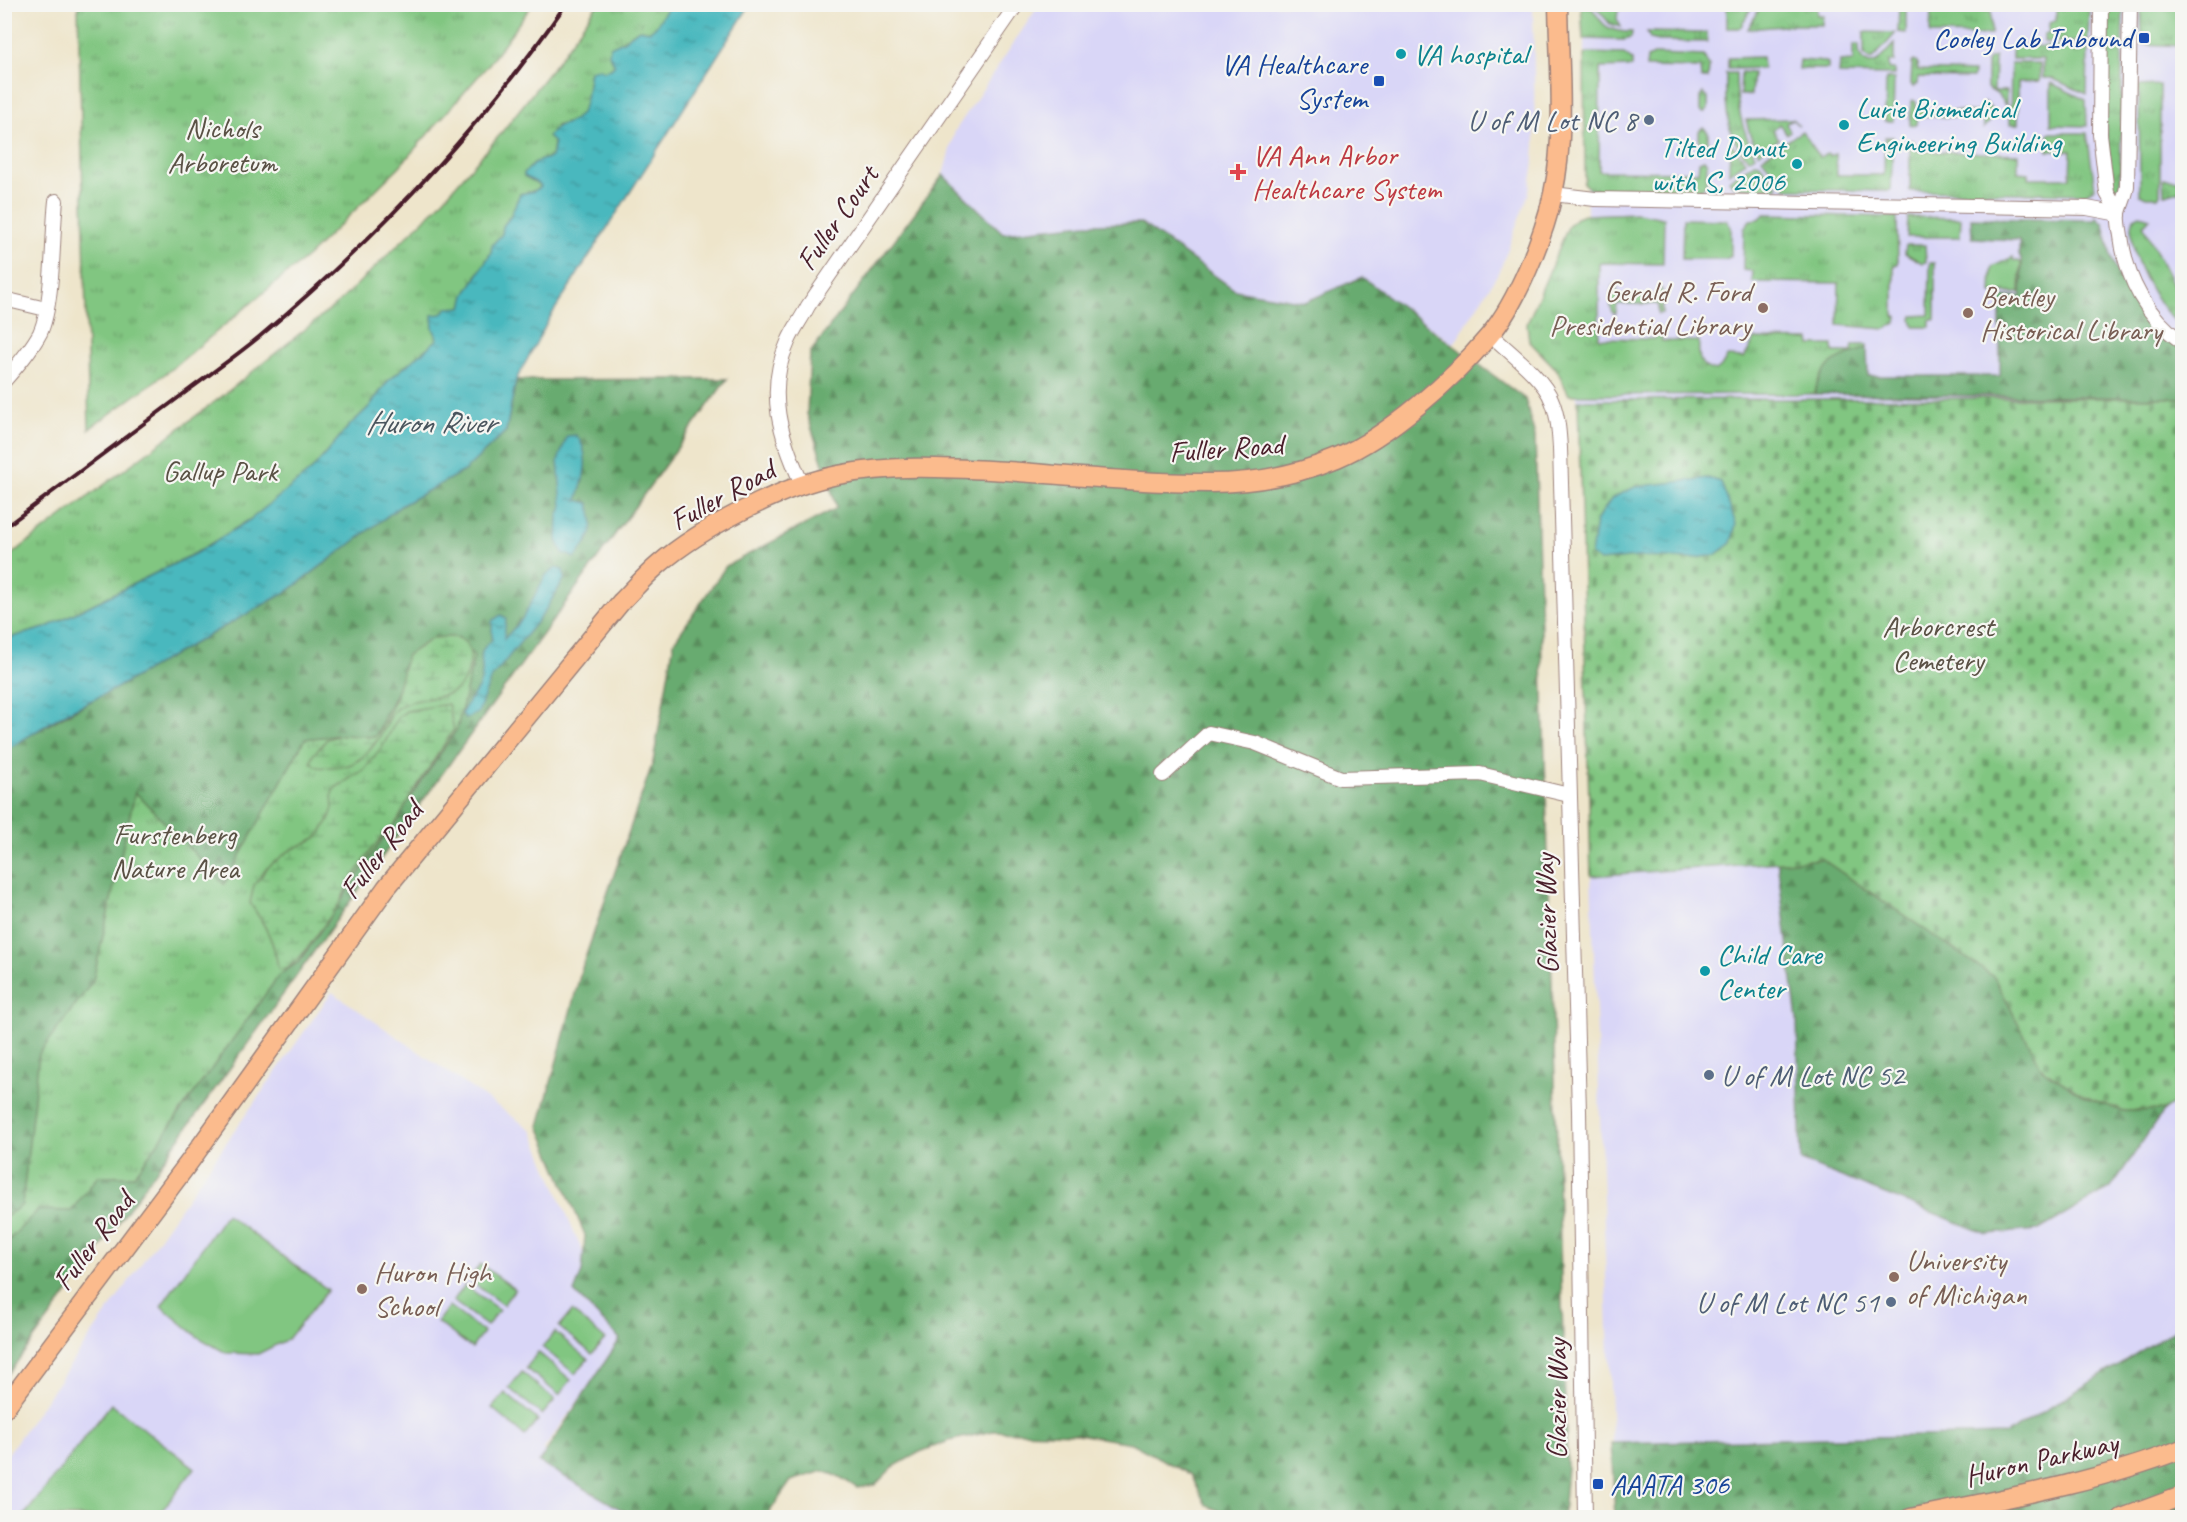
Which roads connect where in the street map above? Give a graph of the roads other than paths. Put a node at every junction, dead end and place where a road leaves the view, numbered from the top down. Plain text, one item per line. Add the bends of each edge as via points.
1 (1017, 4) edge
2 (1558, 4) edge
3 (2101, 4) edge
4 (2130, 4) edge
5 (1553, 194) junction
6 (56, 201) dead end
7 (2119, 214) junction
8 (4, 299) edge
9 (46, 309) junction
10 (1491, 335) junction
11 (2182, 342) edge
12 (4, 381) edge
13 (802, 484) junction
14 (1163, 775) dead end
15 (1569, 795) junction
16 (4, 1409) edge
17 (2182, 1449) edge
18 (2182, 1496) edge
19 (1584, 1518) edge
20 (1910, 1518) edge
21 (2122, 1518) edge

1 - 13 street, Fuller Court via 808,306 787,343 778,372 776,412
2 - 5 main road, Fuller Road via 1560,119
3 - 7 street via 2100,134 2107,193
4 - 7 street via 2127,186
5 - 7 street via 1594,199 2087,208
5 - 10 main road, Fuller Road via 1527,272
6 - 9 street
7 - 11 street via 2122,247 2138,294 2156,319
8 - 9 street
9 - 12 street via 40,333
10 - 13 main road, Fuller Road via 1441,385 1384,433 1338,458 1292,474 1212,483 941,467 883,469
10 - 15 street, Glazier Way via 1539,381 1552,399 1557,420
13 - 16 main road, Fuller Road via 705,532 659,564 621,602 386,888
14 - 15 street via 1209,733 1255,743 1341,778 1480,774
15 - 19 street, Glazier Way via 1579,1111
17 - 20 main road, Huron Parkway via 2063,1487
18 - 21 main road

